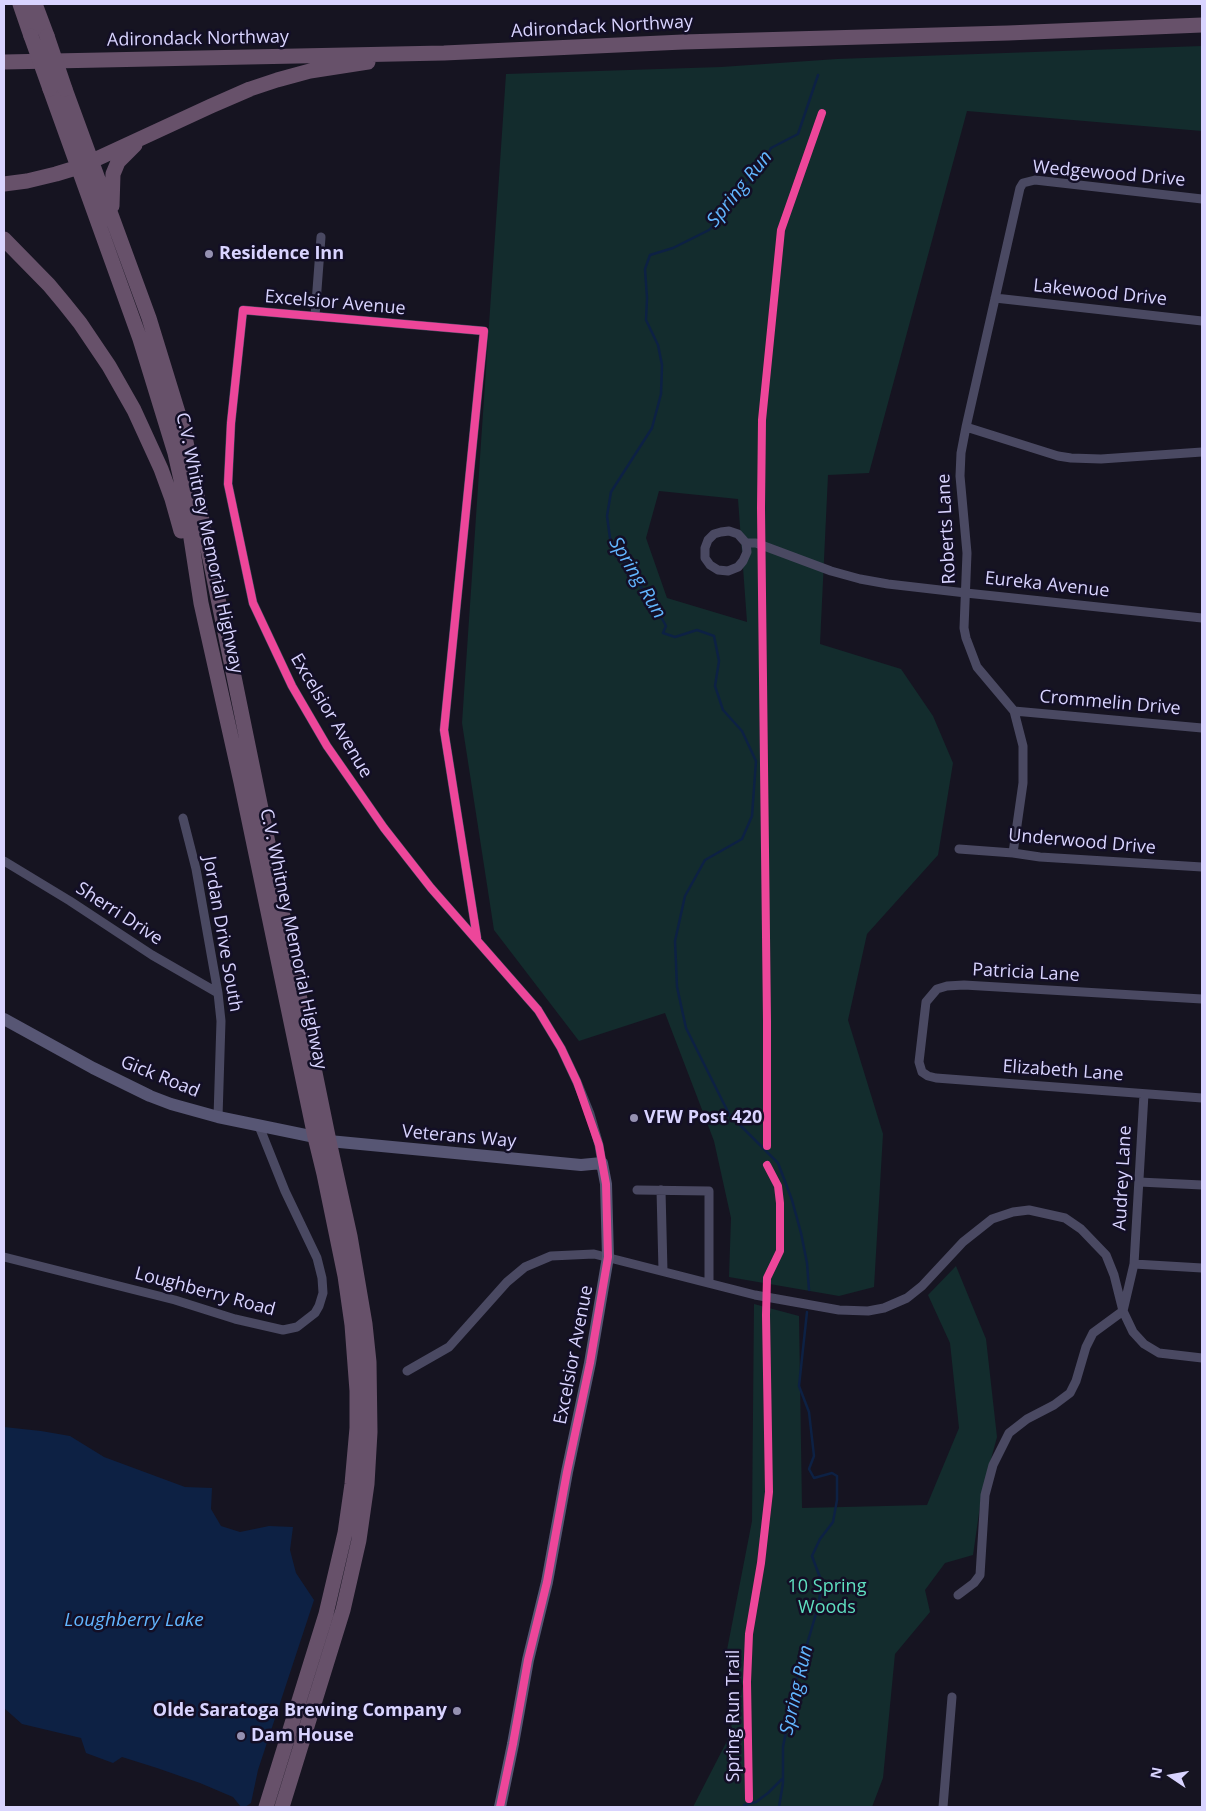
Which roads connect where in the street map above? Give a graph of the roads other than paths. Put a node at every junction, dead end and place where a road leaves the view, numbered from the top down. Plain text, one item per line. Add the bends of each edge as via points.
1 (29, 7) edge
2 (1202, 25) edge
3 (444, 53) junction
4 (4, 62) edge
5 (57, 89) junction
6 (148, 134) junction
7 (85, 164) junction
8 (4, 184) edge
9 (1018, 193) joint
10 (1202, 199) edge
11 (112, 218) junction
12 (321, 237) dead end
13 (4, 239) edge
14 (995, 298) junction
15 (315, 316) junction
16 (1202, 321) edge
17 (966, 426) junction
18 (1202, 452) edge
19 (746, 543) junction
20 (966, 593) junction
21 (201, 603) junction
22 (1202, 618) edge
23 (1014, 711) junction
24 (1202, 728) edge
25 (183, 818) dead end
26 (959, 849) dead end
27 (1013, 853) junction
28 (4, 862) edge
29 (1202, 867) edge
30 (477, 938) junction
31 (218, 992) junction
32 (1202, 999) edge
33 (4, 1019) edge
34 (922, 1072) joint
35 (1144, 1094) junction
36 (1202, 1098) edge
37 (218, 1116) junction
38 (260, 1126) junction
39 (322, 1139) junction
40 (602, 1162) junction
41 (1139, 1182) junction
42 (1202, 1185) edge
43 (637, 1190) dead end
44 (661, 1190) junction
45 (4, 1257) edge
46 (608, 1257) junction
47 (1134, 1264) junction
48 (1202, 1268) edge
49 (664, 1271) junction
50 (709, 1283) junction
51 (1123, 1311) junction
52 (1202, 1358) edge
53 (407, 1371) dead end
54 (958, 1595) dead end
55 (952, 1697) dead end
56 (266, 1807) edge
57 (282, 1807) edge
58 (500, 1807) edge
59 (944, 1807) edge

1 - 5 highway, bridge via 47,36
1 - 5 highway, bridge via 31,36
2 - 3 highway, Adirondack Northway
3 - 4 highway, Adirondack Northway
3 - 6 highway via 301,73 250,89
5 - 7 highway, C.V. Whitney Memorial Highway
6 - 7 highway
6 - 11 highway via 124,156 113,174
7 - 8 highway via 56,174
7 - 11 highway, C.V. Whitney Memorial Highway
7 - 21 highway, C.V. Whitney Memorial Highway via 175,453
9 - 10 street, Wedgewood Drive via 1023,183 1035,180
9 - 14 street, Roberts Lane
11 - 39 highway, C.V. Whitney Memorial Highway via 149,318 184,432
12 - 15 street
13 - 21 highway via 49,285 80,323 122,387 170,492
14 - 16 street, Lakewood Drive
14 - 17 street, Roberts Lane
15 - 30 street, Excelsior Avenue via 243,310 228,484 253,603 292,686 327,746 384,828 431,888
15 - 30 street, Excelsior Avenue via 484,331 444,730
17 - 18 street via 1071,458
17 - 20 street, Roberts Lane via 960,476 967,553
19 - 19 street, Eureka Avenue via 738,534 729,531 714,534 705,548 706,558 718,570 728,571 743,562
19 - 20 street, Eureka Avenue via 756,543 860,579
20 - 22 street, Eureka Avenue
20 - 23 street, Roberts Lane via 964,628 970,650 978,667
21 - 39 highway, C.V. Whitney Memorial Highway
23 - 24 street, Crommelin Drive
23 - 27 street, Roberts Lane via 1023,746 1023,783
25 - 31 street, Jordan Drive South via 196,869
26 - 27 street, Underwood Drive
27 - 29 street, Underwood Drive
28 - 31 street, Sherri Drive via 152,955
30 - 40 street, Excelsior Avenue via 538,1010 561,1048 590,1114
31 - 37 street, Jordan Drive South via 221,1021
32 - 34 street, Patricia Lane via 947,986 937,989 926,1002 919,1062
33 - 37 street, Gick Road via 150,1096
34 - 35 street, Elizabeth Lane via 936,1078
35 - 36 street, Elizabeth Lane
35 - 41 street, Audrey Lane
37 - 38 street, Gick Road
38 - 39 street, Gick Road
38 - 45 street, Loughberry Road via 285,1192 317,1258 322,1278 323,1293 319,1306 297,1327 283,1330 234,1319 175,1300
39 - 40 street, Veterans Way via 581,1165
39 - 56 highway, C.V. Whitney Memorial Highway via 324,1174 352,1325 357,1391 356,1447 348,1516 336,1577
39 - 57 highway, C.V. Whitney Memorial Highway via 350,1236 365,1324 370,1394 369,1465 349,1589
40 - 46 street, Excelsior Avenue via 606,1184
41 - 42 street
41 - 47 street, Audrey Lane
43 - 44 street
44 - 49 street
44 - 50 street via 709,1191
46 - 49 street
46 - 53 street via 573,1254 533,1262 507,1282 449,1347
46 - 58 street, Excelsior Avenue via 590,1363
47 - 48 street
47 - 51 street, Audrey Lane
49 - 50 street
50 - 51 street via 839,1310 884,1308 907,1298 922,1286 963,1242 992,1219 1029,1210 1065,1218 1091,1238 1106,1255
51 - 52 street via 1133,1332 1159,1353
51 - 54 street via 1093,1333 1070,1393 1009,1433 993,1465 985,1495 980,1575
55 - 59 street

